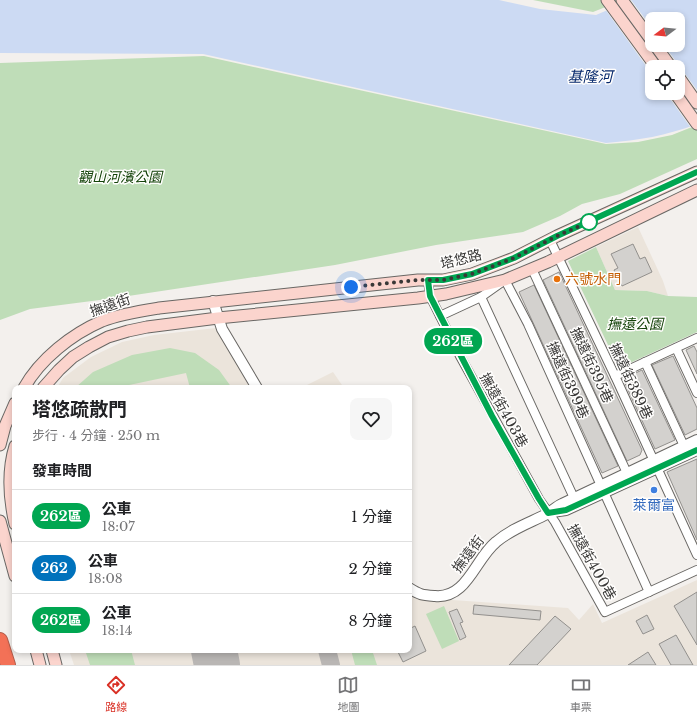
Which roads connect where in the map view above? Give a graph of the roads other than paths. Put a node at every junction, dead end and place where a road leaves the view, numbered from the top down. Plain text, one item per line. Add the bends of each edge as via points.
1 (607, 0) edge
2 (622, 0) edge
3 (645, 31) edge
4 (651, 60) edge
5 (685, 86) edge
6 (680, 100) edge
7 (697, 103) edge
8 (697, 124) edge
9 (697, 172) edge
10 (697, 190) edge
11 (550, 240) junction
12 (559, 257) junction
13 (532, 269) junction
14 (428, 280) junction
15 (505, 280) junction
16 (430, 296) junction
17 (481, 297) junction
18 (213, 301) junction
19 (440, 316) junction
20 (218, 318) junction
21 (697, 338) edge
22 (676, 348) junction
23 (645, 362) junction
24 (615, 376) junction
25 (25, 385) edge
26 (46, 385) edge
27 (255, 385) edge
28 (697, 393) edge
29 (12, 410) edge
30 (697, 440) edge
31 (0, 445) edge
32 (684, 446) junction
33 (697, 450) edge
34 (12, 460) edge
35 (655, 465) junction
36 (627, 473) junction
37 (602, 489) junction
38 (574, 498) junction
39 (12, 512) edge
40 (548, 513) junction
41 (0, 521) edge
42 (697, 555) edge
43 (12, 565) edge
44 (697, 570) edge
45 (412, 590) edge
46 (649, 592) junction
47 (0, 640) edge
48 (37, 653) edge
49 (53, 653) edge
50 (8, 665) edge
51 (40, 665) edge
52 (56, 665) edge

1 - 4 main road
2 - 3 main road
5 - 7 main road
6 - 8 main road
9 - 11 main road, 塔悠路
10 - 12 main road
11 - 12 street, 撫遠街389巷
11 - 14 main road, 塔悠路 via 514,258 472,274 443,280
12 - 13 main road
12 - 24 street, 撫遠街389巷
13 - 15 main road
13 - 36 street, 撫遠街395巷
14 - 16 street, 撫遠街403巷
14 - 18 main road, 塔悠路
15 - 16 main road
15 - 17 street
15 - 37 street, 撫遠街399巷 via 528,324
16 - 19 street, 撫遠街403巷
16 - 20 main road
17 - 19 street
17 - 38 street
18 - 20 street
18 - 25 main road, 撫遠街 via 133,312 103,321 59,348 45,360
19 - 40 street, 撫遠街403巷 via 498,427
20 - 26 main road via 147,326 108,337 73,357
20 - 27 street
21 - 22 street
22 - 23 street
22 - 28 street
23 - 24 street
23 - 32 street
24 - 35 street, 撫遠街389巷
29 - 31 main road
30 - 32 street, 撫遠街
32 - 35 street, 撫遠街
33 - 35 street, 撫遠街
34 - 39 main road
35 - 36 street, 撫遠街
35 - 37 street, 撫遠街
35 - 42 street, 撫遠街389巷
36 - 37 street, 撫遠街
37 - 38 street, 撫遠街
37 - 40 street, 撫遠街 via 566,510
37 - 46 street
38 - 40 street, 撫遠街
40 - 45 street, 撫遠街 via 511,530 496,541 458,590 440,597 420,595
40 - 46 street, 撫遠街400巷 via 605,612
41 - 43 main road
44 - 46 street
47 - 50 highway
48 - 51 main road
49 - 52 main road

